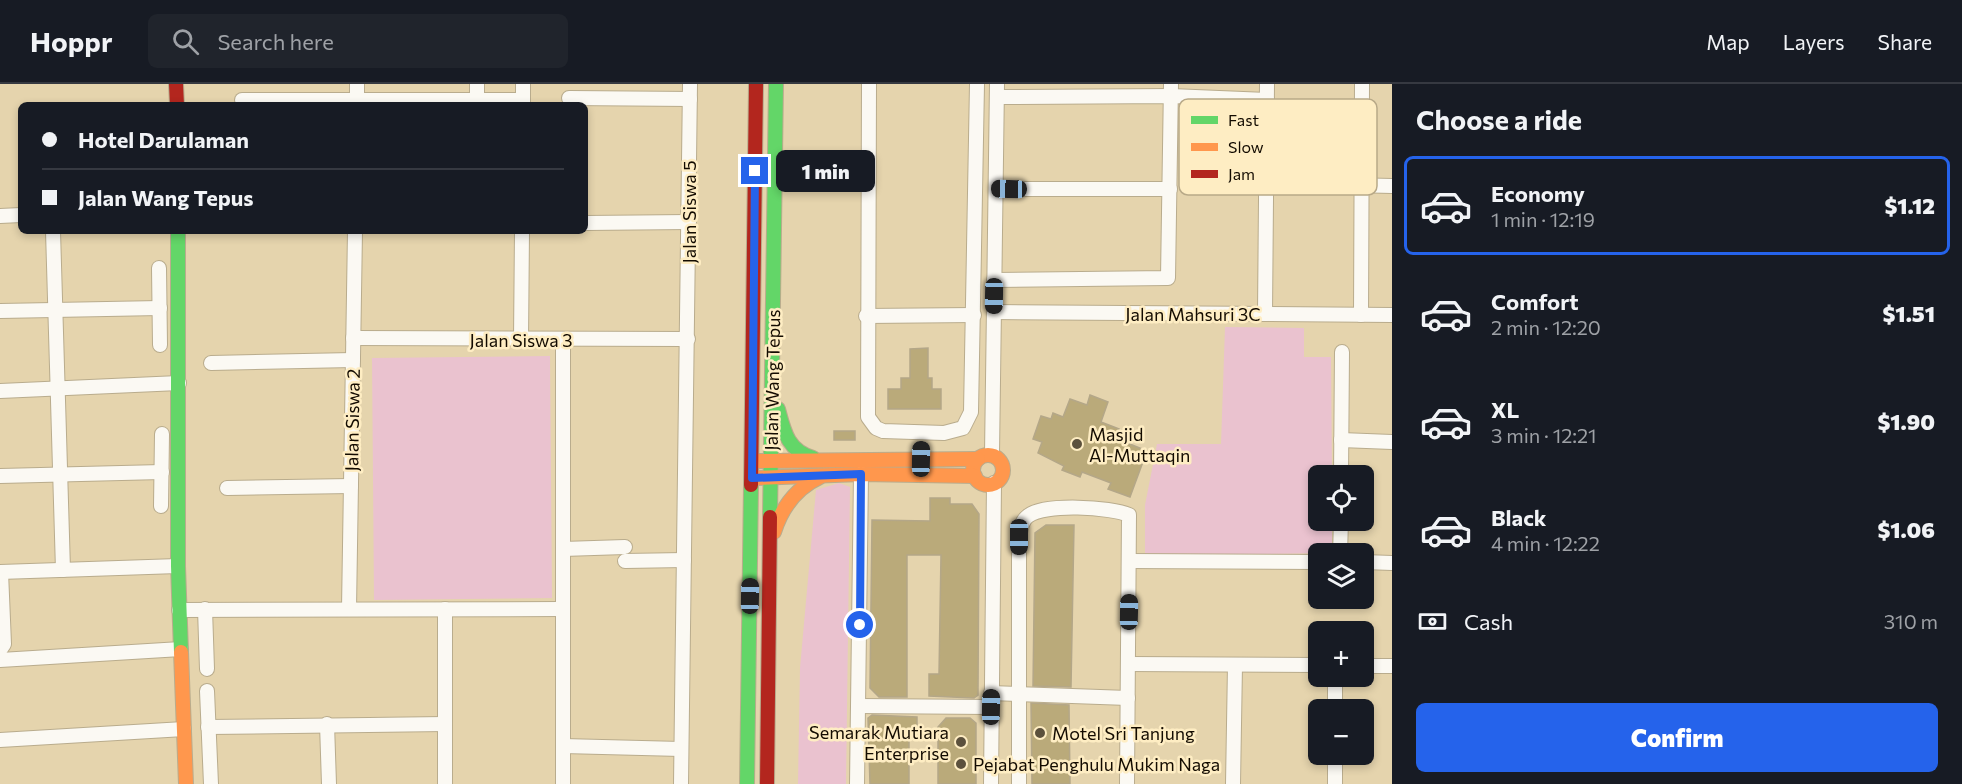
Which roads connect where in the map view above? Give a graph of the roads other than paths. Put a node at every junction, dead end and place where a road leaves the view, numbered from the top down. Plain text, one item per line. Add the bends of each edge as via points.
1 (176, 84) edge
2 (357, 84) edge
3 (477, 84) edge
4 (523, 84) edge
5 (690, 84) edge
6 (756, 84) edge
7 (776, 84) edge
8 (869, 84) edge
9 (977, 84) edge
10 (1268, 84) edge
11 (1362, 84) edge
12 (997, 90) edge
13 (1171, 90) edge
14 (569, 98) dead end
15 (690, 99) junction
16 (1257, 99) edge
17 (1267, 99) edge
18 (1362, 99) edge
19 (242, 100) dead end
20 (477, 100) junction
21 (177, 102) edge
22 (357, 102) edge
23 (523, 102) edge
24 (1377, 186) edge
25 (1392, 186) edge
26 (996, 189) junction
27 (1170, 189) junction
28 (1266, 195) edge
29 (1361, 195) edge
30 (18, 215) edge
31 (0, 216) edge
32 (690, 222) junction
33 (588, 223) edge
34 (53, 234) edge
35 (178, 234) edge
36 (355, 234) edge
37 (522, 234) edge
38 (159, 268) dead end
39 (994, 280) junction
40 (160, 308) junction
41 (55, 310) junction
42 (0, 311) edge
43 (994, 312) junction
44 (1264, 314) junction
45 (974, 315) junction
46 (1361, 315) junction
47 (1392, 315) edge
48 (866, 316) junction
49 (353, 338) junction
50 (688, 339) junction
51 (521, 340) junction
52 (562, 340) junction
53 (160, 345) dead end
54 (1342, 352) dead end
55 (353, 360) junction
56 (211, 363) dead end
57 (993, 374) junction
58 (972, 375) junction
59 (179, 383) junction
60 (772, 386) junction
61 (57, 389) junction
62 (0, 391) edge
63 (921, 433) junction
64 (162, 434) dead end
65 (1341, 440) junction
66 (1392, 442) edge
67 (992, 455) junction
68 (921, 459) junction
69 (978, 459) junction
70 (771, 460) junction
71 (820, 460) junction
72 (752, 461) junction
73 (1341, 465) edge
74 (162, 472) junction
75 (60, 474) junction
76 (861, 474) junction
77 (0, 476) edge
78 (823, 476) junction
79 (975, 476) junction
80 (752, 478) junction
81 (771, 478) junction
82 (994, 483) junction
83 (351, 486) junction
84 (227, 488) dead end
85 (161, 506) dead end
86 (770, 548) junction
87 (563, 549) junction
88 (684, 560) junction
89 (1130, 561) junction
90 (1308, 562) edge
91 (1374, 562) edge
92 (1392, 563) edge
93 (178, 566) junction
94 (63, 570) junction
95 (0, 572) edge
96 (205, 609) junction
97 (349, 609) junction
98 (444, 609) junction
99 (562, 609) junction
100 (179, 610) junction
101 (0, 650) edge
102 (181, 650) junction
103 (0, 660) edge
104 (1128, 664) junction
105 (1235, 665) junction
106 (1308, 665) edge
107 (1374, 666) edge
108 (1392, 666) edge
109 (207, 669) dead end
110 (207, 691) dead end
111 (1020, 696) junction
112 (1128, 699) junction
113 (991, 700) junction
114 (859, 706) junction
115 (327, 724) junction
116 (445, 724) junction
117 (208, 727) junction
118 (184, 729) junction
119 (0, 740) edge
120 (563, 746) junction
121 (681, 749) junction
122 (1335, 765) edge
123 (186, 784) edge
124 (211, 784) edge
125 (329, 784) edge
126 (445, 784) edge
127 (563, 784) edge
128 (681, 784) edge
129 (747, 784) edge
130 (767, 784) edge
131 (857, 784) edge
132 (991, 784) edge
133 (1019, 784) edge
134 (1127, 784) edge
135 (1233, 784) edge
136 (1335, 784) edge

1 - 21 main road
2 - 22 street
3 - 20 street
4 - 23 street
5 - 15 street, Jalan Siswa 5
6 - 72 main road, Jalan Wang Tepus
7 - 60 main road, Jalan Wang Tepus
8 - 48 street
9 - 45 street
10 - 17 street
11 - 18 street
12 - 13 street
12 - 26 street
13 - 16 street
13 - 27 street
14 - 15 street
15 - 32 street, Jalan Siswa 5
19 - 22 street
20 - 22 street
20 - 23 street
24 - 25 street
26 - 27 street
26 - 39 street
27 - 39 street via 1168,278
28 - 44 street
29 - 46 street
30 - 31 street
32 - 33 street
32 - 50 street, Jalan Siswa 5
34 - 41 street
35 - 59 main road
36 - 49 street, Jalan Siswa 2
37 - 51 street
38 - 40 street
39 - 43 street
40 - 41 street
40 - 53 street
41 - 42 street
41 - 61 street
43 - 44 street, Jalan Mahsuri 3C
43 - 57 street
44 - 46 street, Jalan Mahsuri 3C
45 - 48 street
45 - 58 street
46 - 47 street, Jalan Mahsuri 3C
48 - 63 street via 868,417 883,431
49 - 51 street, Jalan Siswa 3
49 - 55 street, Jalan Siswa 2
50 - 52 street, Jalan Siswa 3
50 - 88 street, Jalan Siswa 5
51 - 52 street, Jalan Siswa 3
52 - 87 street
54 - 65 street
55 - 56 street
55 - 83 street, Jalan Siswa 2
57 - 58 street
57 - 67 street
58 - 63 street via 971,412 966,425 952,432
59 - 61 street
59 - 93 main road
60 - 70 main road, Jalan Wang Tepus
60 - 71 main road via 787,442 800,456
61 - 62 street
61 - 75 street
63 - 68 street
64 - 74 street
65 - 66 street
65 - 73 street
67 - 69 main road
67 - 82 main road via 1003,466 1002,476
68 - 69 main road
68 - 71 main road
69 - 79 main road
70 - 71 main road
70 - 72 main road
70 - 81 main road, Jalan Wang Tepus
72 - 80 main road, Jalan Wang Tepus
74 - 75 street
74 - 85 street
75 - 77 street
75 - 94 street
76 - 78 main road
76 - 79 main road
76 - 114 street
78 - 81 main road
78 - 86 main road via 806,482 788,502
79 - 82 main road via 985,484
80 - 81 main road
80 - 129 main road, Jalan Wang Tepus
81 - 86 main road, Jalan Wang Tepus
82 - 113 street
83 - 84 street
83 - 97 street, Jalan Siswa 2
86 - 130 main road, Jalan Wang Tepus
87 - 88 street
87 - 99 street
88 - 121 street, Jalan Siswa 5
89 - 90 street
89 - 104 street
89 - 111 street via 1129,515 1120,511 1037,511 1022,523
91 - 92 street
93 - 94 street
93 - 100 main road
94 - 95 street
95 - 101 street via 4,644
96 - 97 street
96 - 100 street
96 - 109 street
97 - 98 street
98 - 99 street
98 - 116 street
99 - 120 street
100 - 102 main road
102 - 103 street
102 - 118 main road
104 - 105 street
104 - 112 street
105 - 106 street
105 - 135 street
107 - 108 street
110 - 117 street
111 - 112 street
111 - 113 street
111 - 133 street
112 - 134 street
113 - 114 street
113 - 132 street
114 - 131 street
115 - 116 street
115 - 117 street
115 - 125 street
116 - 126 street
117 - 124 street
118 - 119 street
118 - 123 main road
120 - 121 street
120 - 127 street
121 - 128 street, Jalan Siswa 5
122 - 136 street

